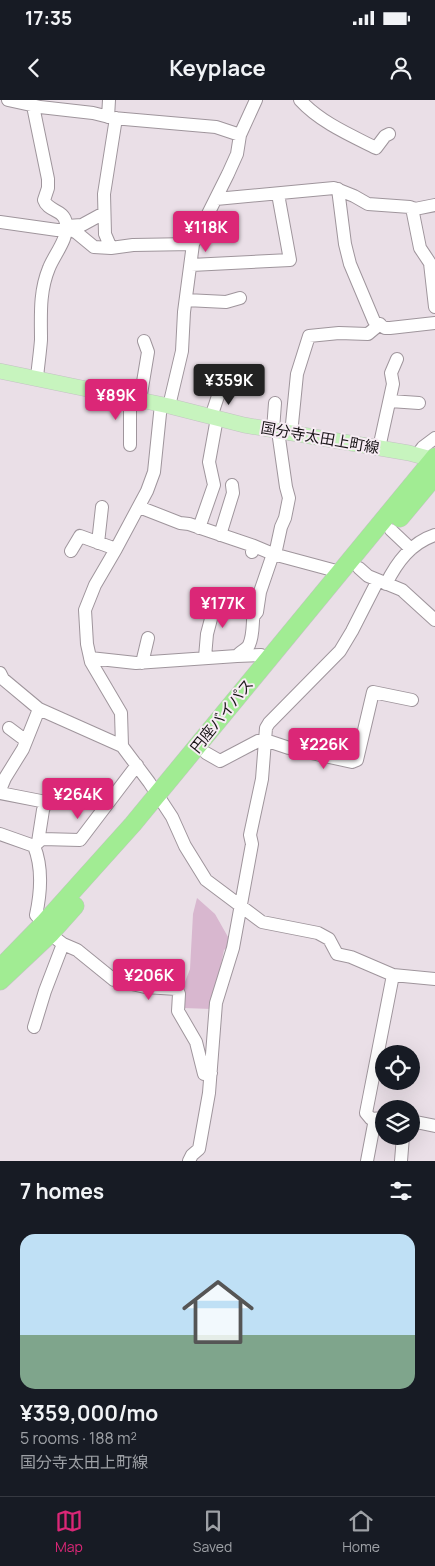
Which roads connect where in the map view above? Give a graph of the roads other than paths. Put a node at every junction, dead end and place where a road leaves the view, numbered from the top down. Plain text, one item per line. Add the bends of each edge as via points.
1 (8, 100) edge
2 (108, 100) edge
3 (256, 100) edge
4 (300, 100) edge
5 (33, 106) junction
6 (112, 118) junction
7 (390, 134) dead end
8 (240, 135) junction
9 (338, 189) junction
10 (278, 194) junction
11 (216, 199) junction
12 (435, 205) edge
13 (412, 208) junction
14 (104, 214) junction
15 (0, 222) edge
16 (66, 228) junction
17 (194, 244) junction
18 (111, 248) junction
19 (191, 265) junction
20 (240, 298) dead end
21 (186, 300) junction
22 (435, 307) edge
23 (435, 323) edge
24 (380, 324) junction
25 (144, 341) dead end
26 (397, 359) dead end
27 (0, 371) edge
28 (37, 378) junction
29 (221, 387) dead end
30 (135, 399) junction
31 (390, 401) junction
32 (275, 403) dead end
33 (419, 403) dead end
34 (165, 405) junction
35 (214, 417) junction
36 (281, 432) junction
37 (435, 438) edge
38 (130, 444) dead end
39 (379, 448) junction
40 (431, 461) edge
41 (232, 485) dead end
42 (139, 507) junction
43 (105, 511) dead end
44 (199, 528) junction
45 (391, 530) junction
46 (220, 535) junction
47 (435, 535) edge
48 (98, 543) junction
49 (116, 549) junction
50 (411, 549) junction
51 (71, 551) dead end
52 (273, 554) junction
53 (359, 568) junction
54 (340, 572) junction
55 (382, 582) junction
56 (217, 596) dead end
57 (435, 620) edge
58 (148, 638) dead end
59 (237, 656) junction
60 (205, 657) junction
61 (90, 658) junction
62 (268, 660) junction
63 (142, 663) junction
64 (0, 673) edge
65 (412, 700) dead end
66 (39, 709) junction
67 (10, 728) dead end
68 (25, 740) junction
69 (264, 740) junction
70 (122, 746) junction
71 (206, 753) junction
72 (137, 765) junction
73 (74, 789) dead end
74 (0, 792) edge
75 (160, 800) junction
76 (109, 802) junction
77 (0, 834) edge
78 (36, 844) junction
79 (241, 906) junction
80 (52, 934) junction
81 (0, 968) edge
82 (393, 975) junction
83 (435, 978) edge
84 (0, 981) edge
85 (34, 1027) dead end
86 (211, 1073) junction
87 (375, 1118) edge
88 (420, 1123) edge
89 (435, 1126) edge
90 (375, 1132) edge
91 (402, 1145) edge
92 (189, 1161) edge
93 (367, 1161) edge
94 (401, 1161) edge

1 - 5 street
2 - 6 street
3 - 8 street
4 - 7 street via 336,127 376,148
5 - 6 street
5 - 16 street via 48,179 44,200 49,208 64,216
6 - 8 street via 216,127
6 - 14 street
8 - 11 street via 237,154
9 - 10 street
9 - 13 street via 368,204
9 - 24 street via 350,264 374,320
10 - 11 street
10 - 19 street via 290,260
11 - 17 street
12 - 13 street
13 - 22 street via 420,248 430,263
14 - 16 street via 82,225
14 - 18 street via 104,234
15 - 16 street via 57,230
16 - 18 street via 94,247
16 - 28 street via 40,299
17 - 18 street
17 - 19 street
19 - 21 street
20 - 21 street via 226,302
21 - 34 street via 182,351
23 - 24 street via 390,328
24 - 36 street via 368,334 308,336
25 - 30 street via 148,352
26 - 31 street via 391,373
27 - 28 main road, 国分寺太田上町線
28 - 30 main road, 国分寺太田上町線
29 - 35 street
30 - 34 main road, 国分寺太田上町線
30 - 38 street
31 - 33 street
31 - 39 street
32 - 36 street
34 - 35 main road, 国分寺太田上町線
34 - 42 street via 154,472
35 - 36 main road, 国分寺太田上町線
35 - 44 street via 209,462 214,485
36 - 39 main road, 国分寺太田上町線
36 - 52 street via 289,498
37 - 40 street via 423,448
39 - 40 main road, 国分寺太田上町線
40 - 45 highway, 円座バイパス
40 - 54 highway, 円座バイパス
41 - 46 street via 233,494
42 - 44 street
42 - 49 street
43 - 48 street
44 - 46 street
45 - 50 street
45 - 53 highway, 円座バイパス
46 - 52 street
47 - 50 street
48 - 49 street
48 - 51 street via 80,536
49 - 61 street via 95,584 85,610
50 - 55 street
52 - 54 street
52 - 59 street via 254,614 249,646
53 - 55 street
53 - 71 highway, 円座バイパス
54 - 62 highway, 円座バイパス
55 - 57 street via 402,590
55 - 69 street via 340,651 269,723
56 - 60 street
58 - 63 street
59 - 60 street
59 - 62 street via 261,655
60 - 63 street
61 - 63 street
61 - 70 street via 122,713
62 - 75 highway, 円座バイパス
64 - 66 street
65 - 69 street via 373,692 357,760 352,762
66 - 68 street
66 - 70 street
67 - 68 street
68 - 74 street
69 - 71 street via 220,761
69 - 79 street via 262,779 250,835 252,844
70 - 72 street
71 - 75 highway, 円座バイパス
72 - 75 street
72 - 76 street
73 - 76 street via 103,796
74 - 78 street via 46,802
75 - 79 street via 206,880
75 - 80 highway, 円座バイパス via 133,824
76 - 78 street via 80,840 42,838
77 - 78 street
78 - 80 street via 41,881 36,915
79 - 82 street via 262,922 318,933 328,939 336,954
79 - 86 street via 233,948 216,1004
80 - 81 highway, 円座バイパス
80 - 84 highway, 円座バイパス
80 - 85 street via 45,990
80 - 86 street via 114,980 145,987 177,989 178,1011 196,1042 204,1074
82 - 83 street
82 - 87 street via 366,1113 370,1119
86 - 92 street via 199,1149
88 - 89 street
90 - 93 street
91 - 94 street

